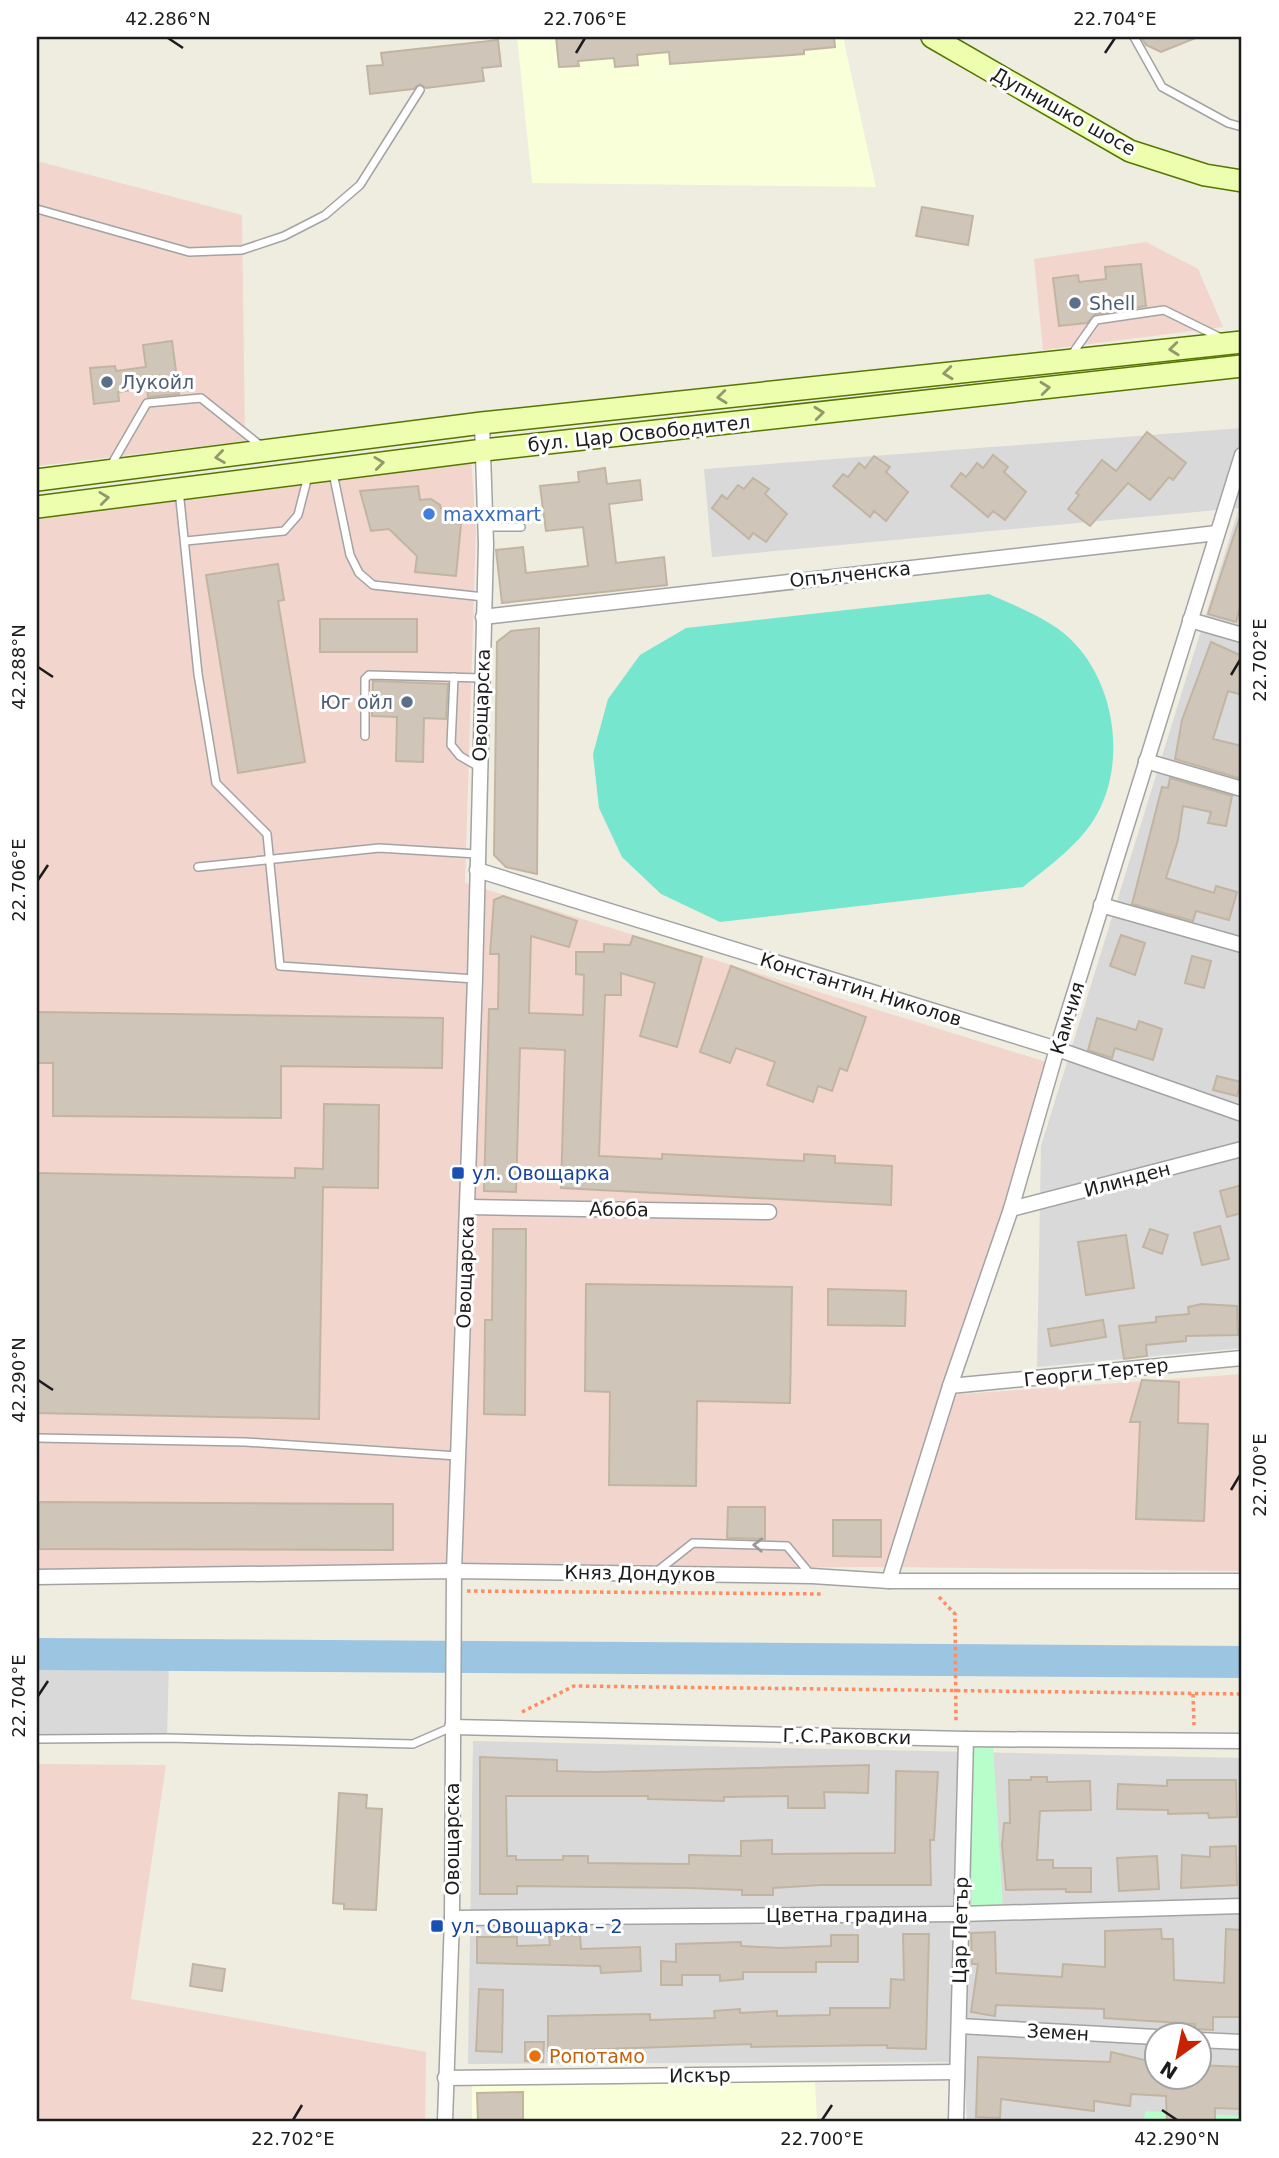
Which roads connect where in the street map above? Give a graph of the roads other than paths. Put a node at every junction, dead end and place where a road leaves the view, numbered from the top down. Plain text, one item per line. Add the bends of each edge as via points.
1 (932, 37) edge
2 (1134, 37) edge
3 (420, 90) dead end
4 (1242, 127) edge
5 (1242, 181) edge
6 (37, 209) edge
7 (1237, 342) edge
8 (1067, 360) junction
9 (1242, 366) edge
10 (482, 423) junction
11 (484, 450) junction
12 (267, 451) junction
13 (1242, 455) edge
14 (332, 469) junction
15 (107, 472) junction
16 (310, 472) junction
17 (37, 480) edge
18 (178, 489) junction
19 (1236, 494) edge
20 (37, 507) edge
21 (486, 527) junction
22 (522, 527) dead end
23 (1217, 533) junction
24 (186, 541) junction
25 (484, 597) junction
26 (483, 617) junction
27 (1190, 620) junction
28 (1242, 635) edge
29 (454, 677) junction
30 (482, 678) junction
31 (365, 736) dead end
32 (1146, 761) junction
33 (479, 767) junction
34 (1242, 789) edge
35 (477, 854) junction
36 (270, 861) junction
37 (198, 867) dead end
38 (477, 870) junction
39 (1101, 905) junction
40 (1242, 945) edge
41 (475, 979) junction
42 (1057, 1049) junction
43 (1242, 1114) edge
44 (1242, 1149) edge
45 (468, 1207) junction
46 (1011, 1209) junction
47 (769, 1212) dead end
48 (1242, 1358) edge
49 (950, 1386) junction
50 (37, 1438) edge
51 (459, 1456) junction
52 (454, 1571) junction
53 (654, 1574) junction
54 (812, 1576) junction
55 (37, 1577) edge
56 (889, 1581) junction
57 (1242, 1581) edge
58 (453, 1727) junction
59 (37, 1739) edge
60 (961, 1739) junction
61 (1242, 1741) edge
62 (1242, 1906) edge
63 (960, 1914) junction
64 (452, 1918) junction
65 (958, 2026) junction
66 (1142, 2036) edge
67 (1212, 2041) edge
68 (1242, 2042) edge
69 (956, 2072) junction
70 (445, 2078) junction
71 (445, 2121) edge
72 (956, 2121) edge

1 - 5 main road, Дупнишко шосе via 1130,150 1205,175
2 - 4 lane via 1162,87
3 - 6 lane via 360,185 325,215 242,250 188,252
7 -> 8 main road, бул. Цар Освободител
7 - 8 lane via 1164,310 1096,320
8 -> 10 main road, бул. Цар Освободител
11 -> 9 main road, бул. Цар Освободител
10 - 11 street, Овощарска
10 - 12 main road, бул. Цар Освободител
14 -> 11 main road, бул. Цар Освободител
11 - 21 street, Овощарска
12 -> 15 main road, бул. Цар Освободител
12 - 15 lane via 201,398 147,403
13 - 19 street, Камчия
14 - 16 main road, бул. Цар Освободител
14 - 25 lane via 350,555 359,573 373,585
15 - 17 main road, бул. Цар Освободител
16 - 18 main road, бул. Цар Освободител
16 - 24 lane via 298,515 284,531
20 -> 18 main road, бул. Цар Освободител
18 - 24 lane
19 - 23 street, Камчия
21 - 22 lane
21 - 25 street, Овощарска
23 - 26 street, Опълченска
23 - 27 street, Камчия
24 - 36 lane via 198,674 216,783 267,834
25 - 26 street, Овощарска
26 - 30 street, Овощарска
27 - 28 street
27 - 32 street, Камчия
29 - 30 lane
29 - 31 lane via 369,676 365,679
29 - 33 lane via 451,745
30 - 33 street, Овощарска
32 - 34 street
32 - 39 street, Камчия
33 - 35 street, Овощарска
35 - 36 lane via 379,848
35 - 38 street, Овощарска
36 - 37 lane
36 - 41 lane via 280,966
38 - 41 street, Овощарска
38 - 42 street, Константин Николов
39 - 40 street
39 - 42 street, Камчия
41 - 45 street, Овощарска
42 - 43 street, Константин Николов
42 - 46 street, Камчия
44 - 46 street, Илинден
45 - 47 street, Абоба
45 - 51 street, Овощарска
46 - 49 street, Камчия
48 - 49 street, Георги Тертер
49 - 56 street, Камчия
50 - 51 lane via 245,1442
51 - 52 street, Овощарска
52 - 53 street, Княз Дондуков
52 - 55 street, Княз Дондуков
52 - 58 street, Овощарска
53 - 54 street, Княз Дондуков
54 -> 53 lane via 787,1546 693,1543
54 - 56 street, Княз Дондуков
56 - 57 street, Княз Дондуков
58 - 59 lane via 413,1744
58 - 60 street, Г.С.Раковски
58 - 64 street, Овощарска
60 - 61 street, Г.С.Раковски
60 - 63 street, Цар Петър
62 - 63 street, Цветна градина
63 - 64 street, Цветна градина
63 - 65 street, Цар Петър
64 - 70 street, Овощарска
65 - 66 street, Земен
65 - 69 street, Цар Петър
67 - 68 street
69 - 70 street, Искър
69 - 72 street, Цар Петър
70 - 71 street, Овощарска

